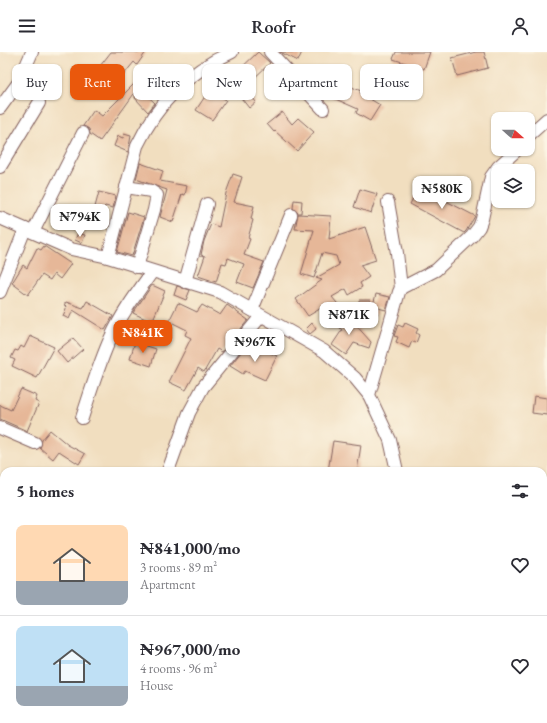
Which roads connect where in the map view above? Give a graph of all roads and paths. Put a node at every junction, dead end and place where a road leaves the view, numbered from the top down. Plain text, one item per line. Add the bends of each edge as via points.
1 (32, 52) edge
2 (232, 52) edge
3 (270, 52) edge
4 (39, 103) dead end
5 (0, 108) edge
6 (323, 109) dead end
7 (547, 119) edge
8 (535, 130) edge
9 (83, 133) dead end
10 (510, 156) edge
11 (0, 168) edge
12 (126, 188) junction
13 (388, 202) dead end
14 (207, 204) dead end
15 (291, 215) dead end
16 (0, 218) edge
17 (29, 231) junction
18 (108, 257) junction
19 (137, 266) junction
20 (152, 272) junction
21 (185, 282) junction
22 (401, 288) junction
23 (0, 292) edge
24 (256, 313) junction
25 (369, 395) junction
26 (82, 418) dead end
27 (0, 428) edge
28 (35, 442) dead end
29 (169, 467) edge
30 (396, 467) edge

1 - 5 street via 19,82
2 - 12 street via 194,73 162,104 136,146
3 - 6 street
4 - 11 street
7 - 8 street
9 - 17 street
10 - 22 street via 491,177 482,219 472,236 436,270
12 - 18 street
12 - 19 street via 151,191 157,195
13 - 22 street
14 - 21 street
15 - 24 street
16 - 17 street
17 - 18 street via 71,249
17 - 23 street
18 - 19 street
19 - 20 street
20 - 21 street
20 - 26 street via 125,310 111,336
21 - 24 street via 220,292
22 - 25 street
24 - 25 street via 324,351
24 - 29 street via 203,387 189,413
25 - 30 street via 390,440
27 - 28 street

